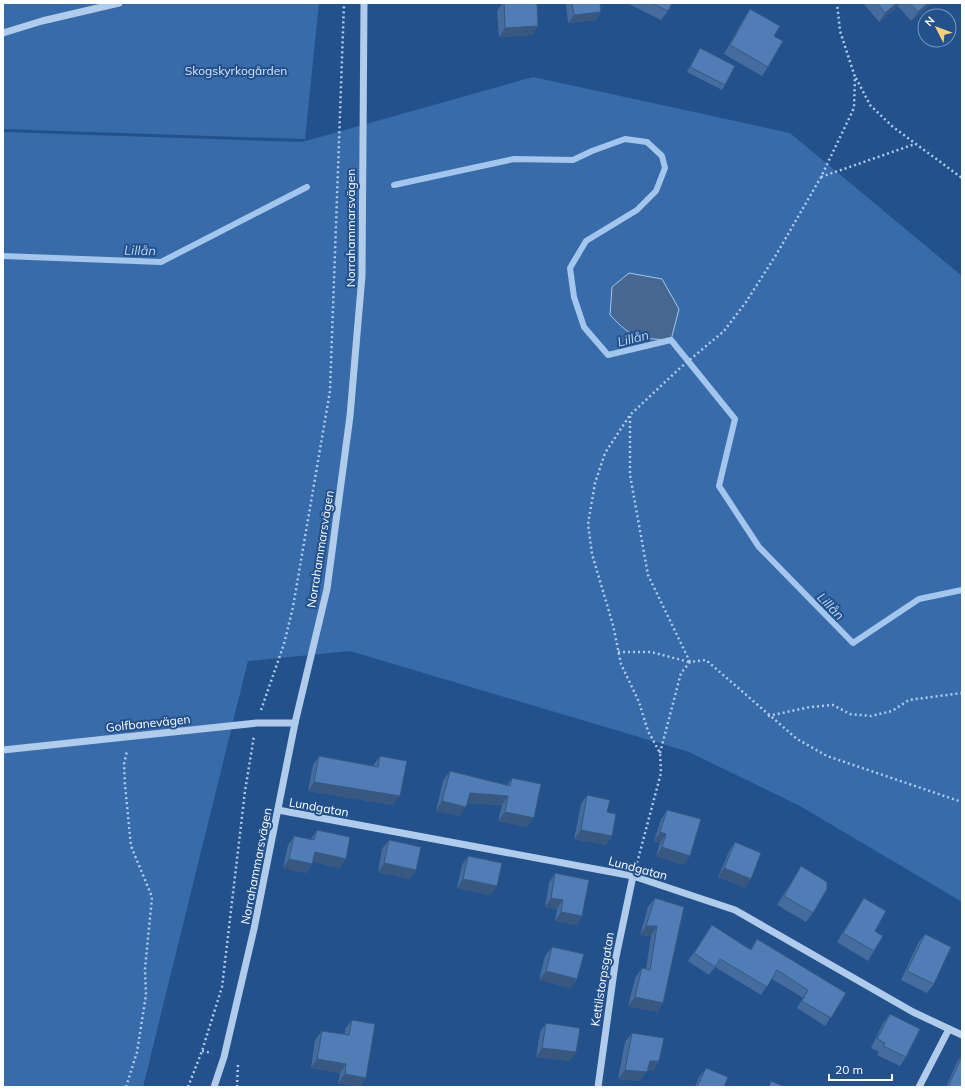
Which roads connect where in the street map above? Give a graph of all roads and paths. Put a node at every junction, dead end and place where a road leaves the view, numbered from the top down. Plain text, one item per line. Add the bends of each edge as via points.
1 (119, 3) edge
2 (344, 3) edge
3 (364, 3) edge
4 (837, 3) edge
5 (3, 33) edge
6 (855, 77) junction
7 (915, 144) junction
8 (820, 177) junction
9 (962, 178) edge
10 (630, 415) junction
11 (618, 652) junction
12 (690, 662) junction
13 (962, 693) edge
14 (768, 716) junction
15 (256, 723) junction
16 (295, 723) junction
17 (130, 736) junction
18 (3, 750) edge
19 (660, 753) junction
20 (962, 802) edge
21 (278, 810) junction
22 (633, 876) junction
23 (948, 1029) junction
24 (962, 1035) edge
25 (126, 1087) edge
26 (188, 1087) edge
27 (214, 1087) edge
28 (598, 1087) edge
29 (919, 1087) edge

1 - 5 street
2 - 15 path via 330,391 293,607 284,644
3 - 16 street, Norrahammarsvägen via 362,276 350,416 327,589
4 - 6 path via 840,31
6 - 7 path via 870,105
6 - 8 path via 854,108
7 - 8 path
7 - 9 path
8 - 10 path via 780,249 724,331
10 - 11 path via 605,453 595,483 588,524 592,554 613,625
10 - 12 path via 630,475 648,575
11 - 12 path via 651,652
11 - 19 path via 639,702 648,732
12 - 14 path via 706,660 728,677
12 - 19 path via 681,673
13 - 14 path via 909,700 892,711 871,716 850,714 833,705
14 - 20 path via 797,739 827,756
15 - 16 street, Golfbanevägen
15 - 17 street, Golfbanevägen
15 - 26 path via 245,791 222,987
16 - 21 street, Norrahammarsvägen
17 - 18 street, Golfbanevägen
17 - 25 path via 124,764 131,846 152,897 145,969 146,995 137,1052
19 - 22 path via 661,773
21 - 22 street, Lundgatan
21 - 27 street, Norrahammarsvägen via 254,929 224,1057
22 - 23 street, Lundgatan via 736,910 913,1012
22 - 28 street, Kettilstorpsgatan via 616,957
23 - 24 street, Lundgatan
23 - 29 street

